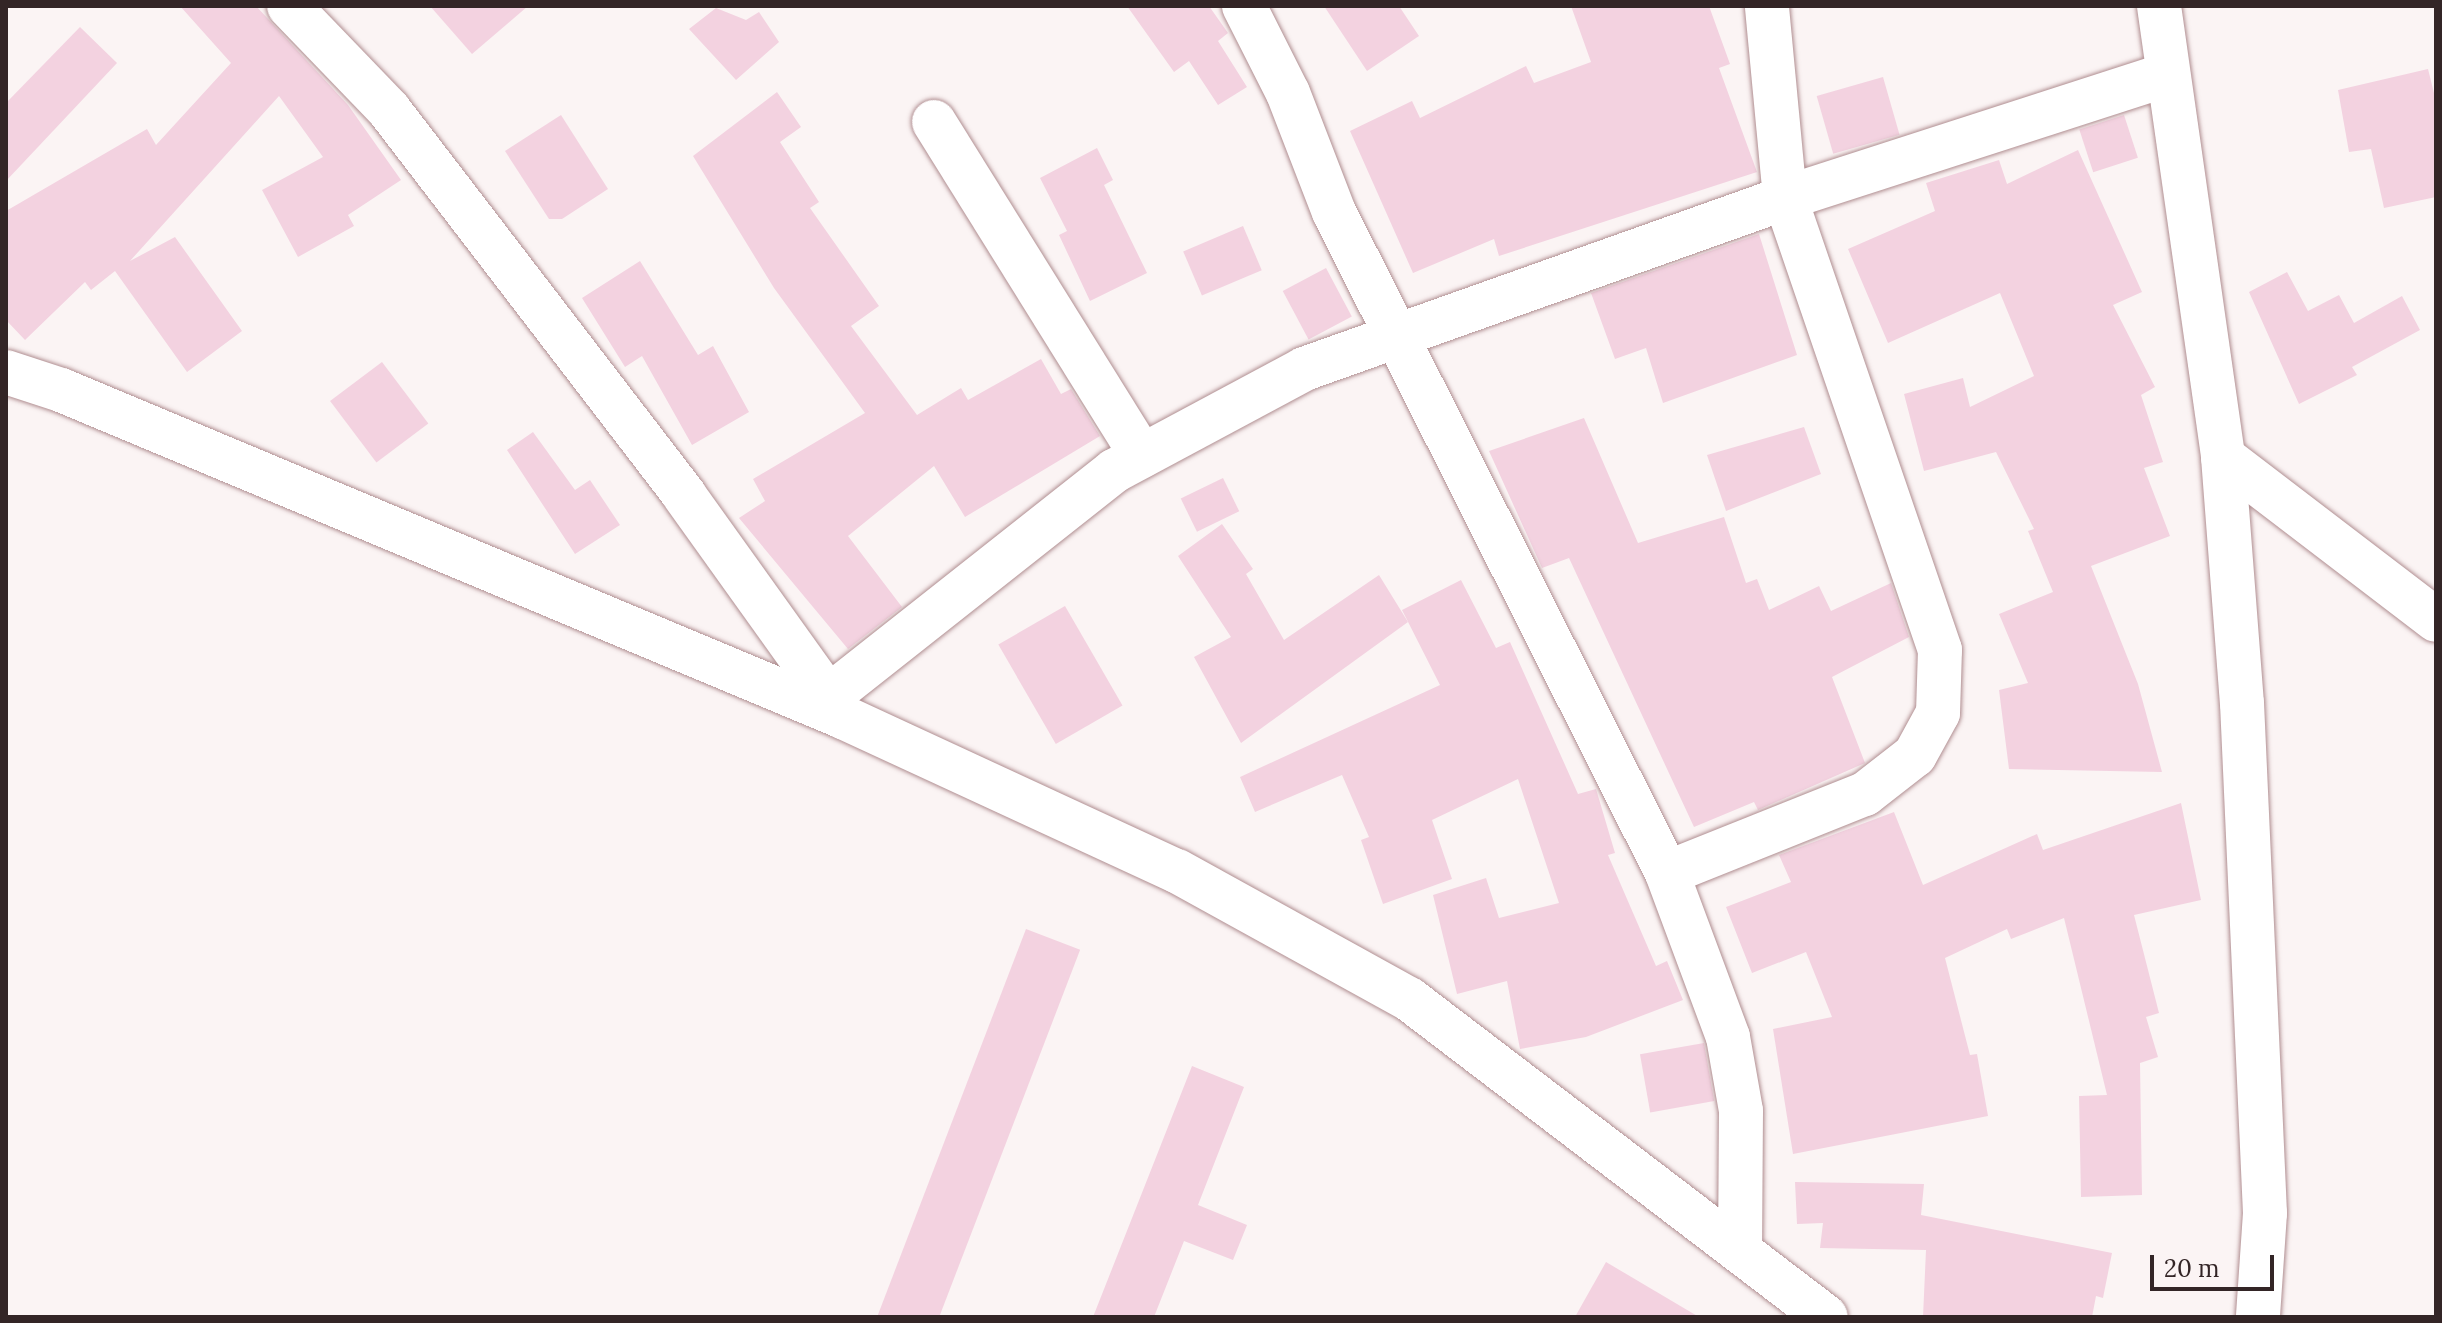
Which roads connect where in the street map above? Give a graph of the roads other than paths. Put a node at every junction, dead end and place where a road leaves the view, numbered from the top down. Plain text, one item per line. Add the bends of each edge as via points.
1 (289, 6) edge
2 (1244, 6) edge
3 (1767, 6) edge
4 (2159, 6) edge
5 (2166, 75) junction
6 (934, 122) dead end
7 (1785, 198) junction
8 (1395, 332) junction
9 (6, 372) edge
10 (1142, 456) junction
11 (2223, 457) junction
12 (2436, 620) edge
13 (836, 707) junction
14 (1667, 873) junction
15 (1740, 1249) junction
16 (1826, 1317) edge
17 (2258, 1317) edge

1 - 13 street via 389,110 684,495
2 - 8 street via 1288,93 1334,212
3 - 7 street
4 - 5 street
5 - 7 street
5 - 11 street
6 - 10 street
7 - 8 street
7 - 14 street via 1940,650 1938,713 1915,755 1865,794
8 - 10 street via 1304,369
8 - 14 street
9 - 13 street
10 - 13 street via 1114,471
11 - 12 street
11 - 17 street via 2242,703 2265,1213
13 - 15 street via 1177,871 1332,953 1479,1048
14 - 15 street via 1728,1037 1741,1111
15 - 16 street

